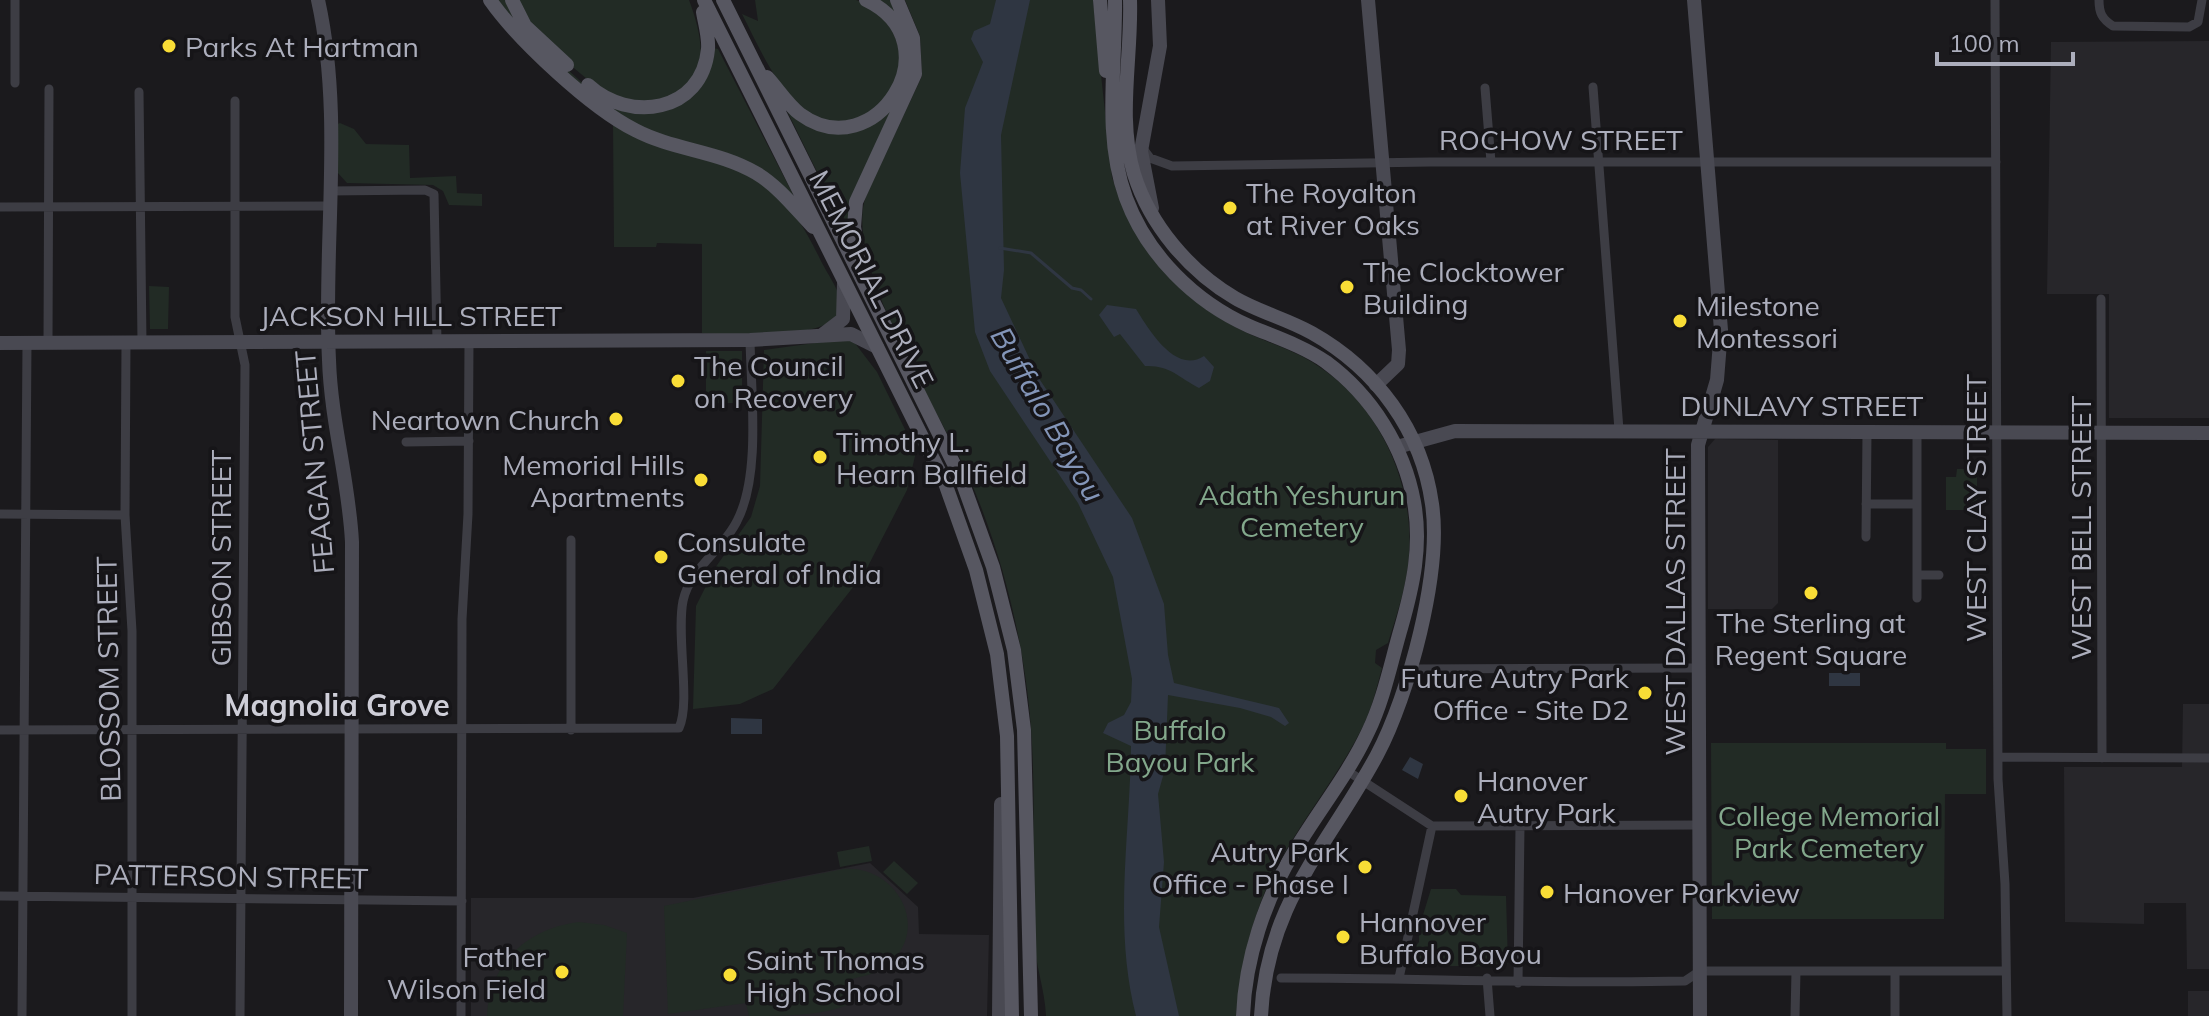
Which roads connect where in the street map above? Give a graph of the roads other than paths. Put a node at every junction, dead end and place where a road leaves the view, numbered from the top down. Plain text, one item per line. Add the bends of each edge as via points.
1 (15, 0) edge
2 (318, 0) edge
3 (490, 0) edge
4 (512, 0) edge
5 (702, 0) edge
6 (723, 0) edge
7 (866, 0) edge
8 (897, 0) edge
9 (1100, 0) edge
10 (1115, 0) edge
11 (1130, 0) edge
12 (1158, 0) edge
13 (1368, 0) edge
14 (1694, 0) edge
15 (1995, 0) edge
16 (2099, 0) edge
17 (2202, 2) edge
18 (752, 60) junction
19 (15, 83) dead end
20 (1593, 87) dead end
21 (1485, 88) dead end
22 (49, 89) dead end
23 (139, 92) dead end
24 (235, 101) dead end
25 (1141, 139) junction
26 (1114, 147) junction
27 (1705, 160) junction
28 (1384, 162) junction
29 (1491, 162) junction
30 (1996, 162) junction
31 (1599, 163) junction
32 (329, 199) junction
33 (0, 207) edge
34 (49, 207) junction
35 (140, 207) junction
36 (235, 207) junction
37 (1155, 218) junction
38 (824, 239) junction
39 (865, 279) junction
40 (844, 283) junction
41 (2101, 299) dead end
42 (1277, 317) junction
43 (1269, 334) junction
44 (821, 336) junction
45 (750, 340) junction
46 (328, 341) junction
47 (437, 341) junction
48 (126, 342) junction
49 (142, 342) junction
50 (240, 342) junction
51 (469, 342) junction
52 (0, 343) edge
53 (27, 343) junction
54 (48, 343) junction
55 (877, 347) junction
56 (1376, 385) junction
57 (1619, 430) junction
58 (1701, 431) junction
59 (1867, 432) junction
60 (1917, 432) junction
61 (1997, 433) junction
62 (2101, 433) junction
63 (2209, 433) edge
64 (1414, 440) junction
65 (469, 441) junction
66 (406, 442) dead end
67 (1397, 447) junction
68 (1866, 504) junction
69 (1917, 504) junction
70 (0, 514) edge
71 (25, 514) junction
72 (125, 515) junction
73 (1866, 537) dead end
74 (571, 540) dead end
75 (1917, 575) junction
76 (1939, 575) dead end
77 (1413, 586) junction
78 (1917, 598) dead end
79 (1699, 668) junction
80 (1408, 669) junction
81 (1006, 717) junction
82 (132, 728) junction
83 (241, 728) junction
84 (352, 729) junction
85 (0, 730) edge
86 (24, 730) junction
87 (571, 730) junction
88 (462, 731) junction
89 (1998, 757) junction
90 (2102, 758) junction
91 (2209, 758) edge
92 (1346, 770) junction
93 (1361, 780) junction
94 (1001, 804) joint
95 (1699, 825) junction
96 (1432, 826) junction
97 (1520, 826) junction
98 (0, 896) edge
99 (22, 896) junction
100 (132, 896) junction
101 (240, 897) junction
102 (352, 898) junction
103 (462, 901) junction
104 (1271, 950) junction
105 (1030, 957) junction
106 (1700, 971) junction
107 (1796, 971) junction
108 (1895, 971) junction
109 (2006, 971) junction
110 (1281, 978) junction
111 (1399, 978) junction
112 (1487, 978) junction
113 (1518, 983) junction
114 (1264, 990) junction
115 (22, 1016) edge
116 (132, 1016) edge
117 (240, 1016) edge
118 (351, 1016) edge
119 (461, 1016) edge
120 (999, 1016) edge
121 (1012, 1016) edge
122 (1031, 1016) edge
123 (1039, 1016) edge
124 (1243, 1016) edge
125 (1261, 1016) edge
126 (1490, 1016) edge
127 (1700, 1016) edge
128 (1795, 1016) edge
129 (1895, 1016) edge
130 (2007, 1016) edge

1 - 19 street
2 - 32 street, FEAGAN STREET via 327,50
3 - 38 main road via 517,33 605,111 650,137 758,174
4 - 5 main road via 525,26 597,93 633,109 667,104 696,81 708,48
5 - 38 main road, MEMORIAL DRIVE
6 - 18 main road, MEMORIAL DRIVE
7 - 18 main road via 894,21 906,66 895,96 865,121 838,126 812,121 794,109
8 - 39 main road via 913,38 916,63 911,87 856,202 854,227
9 - 26 main road
10 - 26 main road
11 - 37 main road via 1129,153
12 - 25 street via 1160,46
13 - 28 street
14 - 27 street, WEST DALLAS STREET
15 - 30 street, WEST CLAY STREET
16 - 17 street via 2104,21 2113,26 2189,27 2198,22
18 - 39 main road, MEMORIAL DRIVE
20 - 31 street
21 - 29 street
22 - 34 street
23 - 35 street
24 - 36 street, GIBSON STREET
25 - 28 street, ROCHOW STREET via 1147,155 1172,166
25 - 37 street
26 - 43 main road via 1127,201 1166,265 1213,305
27 - 30 street, ROCHOW STREET
27 - 31 street, ROCHOW STREET
27 - 58 street, WEST DALLAS STREET via 1721,359
28 - 29 street, ROCHOW STREET
28 - 56 street via 1399,350 1398,364
29 - 31 street, ROCHOW STREET
30 - 61 street, WEST CLAY STREET
31 - 57 street
32 - 36 street
32 - 46 street, FEAGAN STREET
32 - 47 street via 425,190 434,194
33 - 34 street
34 - 35 street
34 - 54 street
35 - 36 street
35 - 49 street
36 - 50 street, GIBSON STREET via 235,317
37 - 42 main road via 1206,277 1234,298
38 - 40 main road, MEMORIAL DRIVE
39 - 105 main road, MEMORIAL DRIVE via 961,478 1004,604 1024,730
40 - 44 street via 843,319
40 - 55 main road, MEMORIAL DRIVE
41 - 62 street, WEST BELL STREET
42 - 43 main road
42 - 56 main road via 1335,347
43 - 67 main road via 1302,348 1346,379
44 - 45 street, JACKSON HILL STREET
44 - 55 street, JACKSON HILL STREET via 859,335
45 - 51 street, JACKSON HILL STREET
45 - 87 street via 748,486 737,522 699,568 684,596 679,728
46 - 47 street, JACKSON HILL STREET
46 - 50 street, JACKSON HILL STREET
46 - 84 street, FEAGAN STREET via 351,525
47 - 51 street, JACKSON HILL STREET
48 - 49 street, JACKSON HILL STREET
48 - 54 street, JACKSON HILL STREET
48 - 72 street, BLOSSOM STREET
49 - 50 street, JACKSON HILL STREET
50 - 83 street, GIBSON STREET via 245,365
51 - 65 street
52 - 53 street, JACKSON HILL STREET
53 - 54 street, JACKSON HILL STREET
53 - 71 street
55 - 81 main road, MEMORIAL DRIVE via 962,527 991,629
56 - 64 main road
57 - 58 street, DUNLAVY STREET
57 - 64 street, DUNLAVY STREET via 1455,431
58 - 59 street, DUNLAVY STREET
58 - 79 street, WEST DALLAS STREET
59 - 60 street, DUNLAVY STREET
59 - 68 street
60 - 61 street, DUNLAVY STREET
60 - 69 street
61 - 62 street, DUNLAVY STREET
61 - 89 street, WEST CLAY STREET
62 - 63 street, DUNLAVY STREET
62 - 90 street, WEST BELL STREET
64 - 67 street, DUNLAVY STREET
64 - 80 main road via 1428,478 1436,535 1430,590
65 - 66 street
65 - 88 street
67 - 77 main road via 1415,505
68 - 69 street
68 - 73 street
69 - 75 street
70 - 71 street
71 - 72 street
71 - 86 street
72 - 82 street, BLOSSOM STREET via 132,592
74 - 87 street
75 - 76 street
75 - 78 street
77 - 80 main road via 1412,623 1403,655
77 - 92 main road via 1378,709
79 - 80 street
79 - 95 street, WEST DALLAS STREET
80 - 93 main road via 1394,716
81 - 94 main road
81 - 121 main road, MEMORIAL DRIVE
82 - 83 street
82 - 86 street
82 - 100 street, BLOSSOM STREET
83 - 84 street
83 - 101 street, GIBSON STREET
84 - 88 street
84 - 102 street, FEAGAN STREET
85 - 86 street
86 - 99 street
87 - 88 street
88 - 103 street
89 - 90 street
89 - 109 street, WEST CLAY STREET
90 - 91 street
92 - 93 street
92 - 124 main road via 1294,850 1271,897 1252,953
93 - 96 street
93 - 104 main road via 1299,879
94 - 120 street
95 - 97 street
95 - 106 street, WEST DALLAS STREET
96 - 97 street
96 - 111 street
97 - 113 street
98 - 99 street, PATTERSON STREET
99 - 100 street, PATTERSON STREET
99 - 115 street
100 - 101 street, PATTERSON STREET
100 - 116 street, BLOSSOM STREET
101 - 102 street, PATTERSON STREET
101 - 117 street, GIBSON STREET
102 - 103 street, PATTERSON STREET
102 - 118 street, FEAGAN STREET
103 - 119 street
104 - 110 street
104 - 114 main road
105 - 122 main road, MEMORIAL DRIVE
105 - 123 main road
106 - 107 street
106 - 113 street via 1685,981
106 - 127 street, WEST DALLAS STREET
107 - 108 street
107 - 128 street
108 - 109 street
108 - 129 street
109 - 130 street, WEST CLAY STREET
110 - 111 street
110 - 114 street
111 - 112 street
112 - 113 street
112 - 126 street
114 - 125 main road

